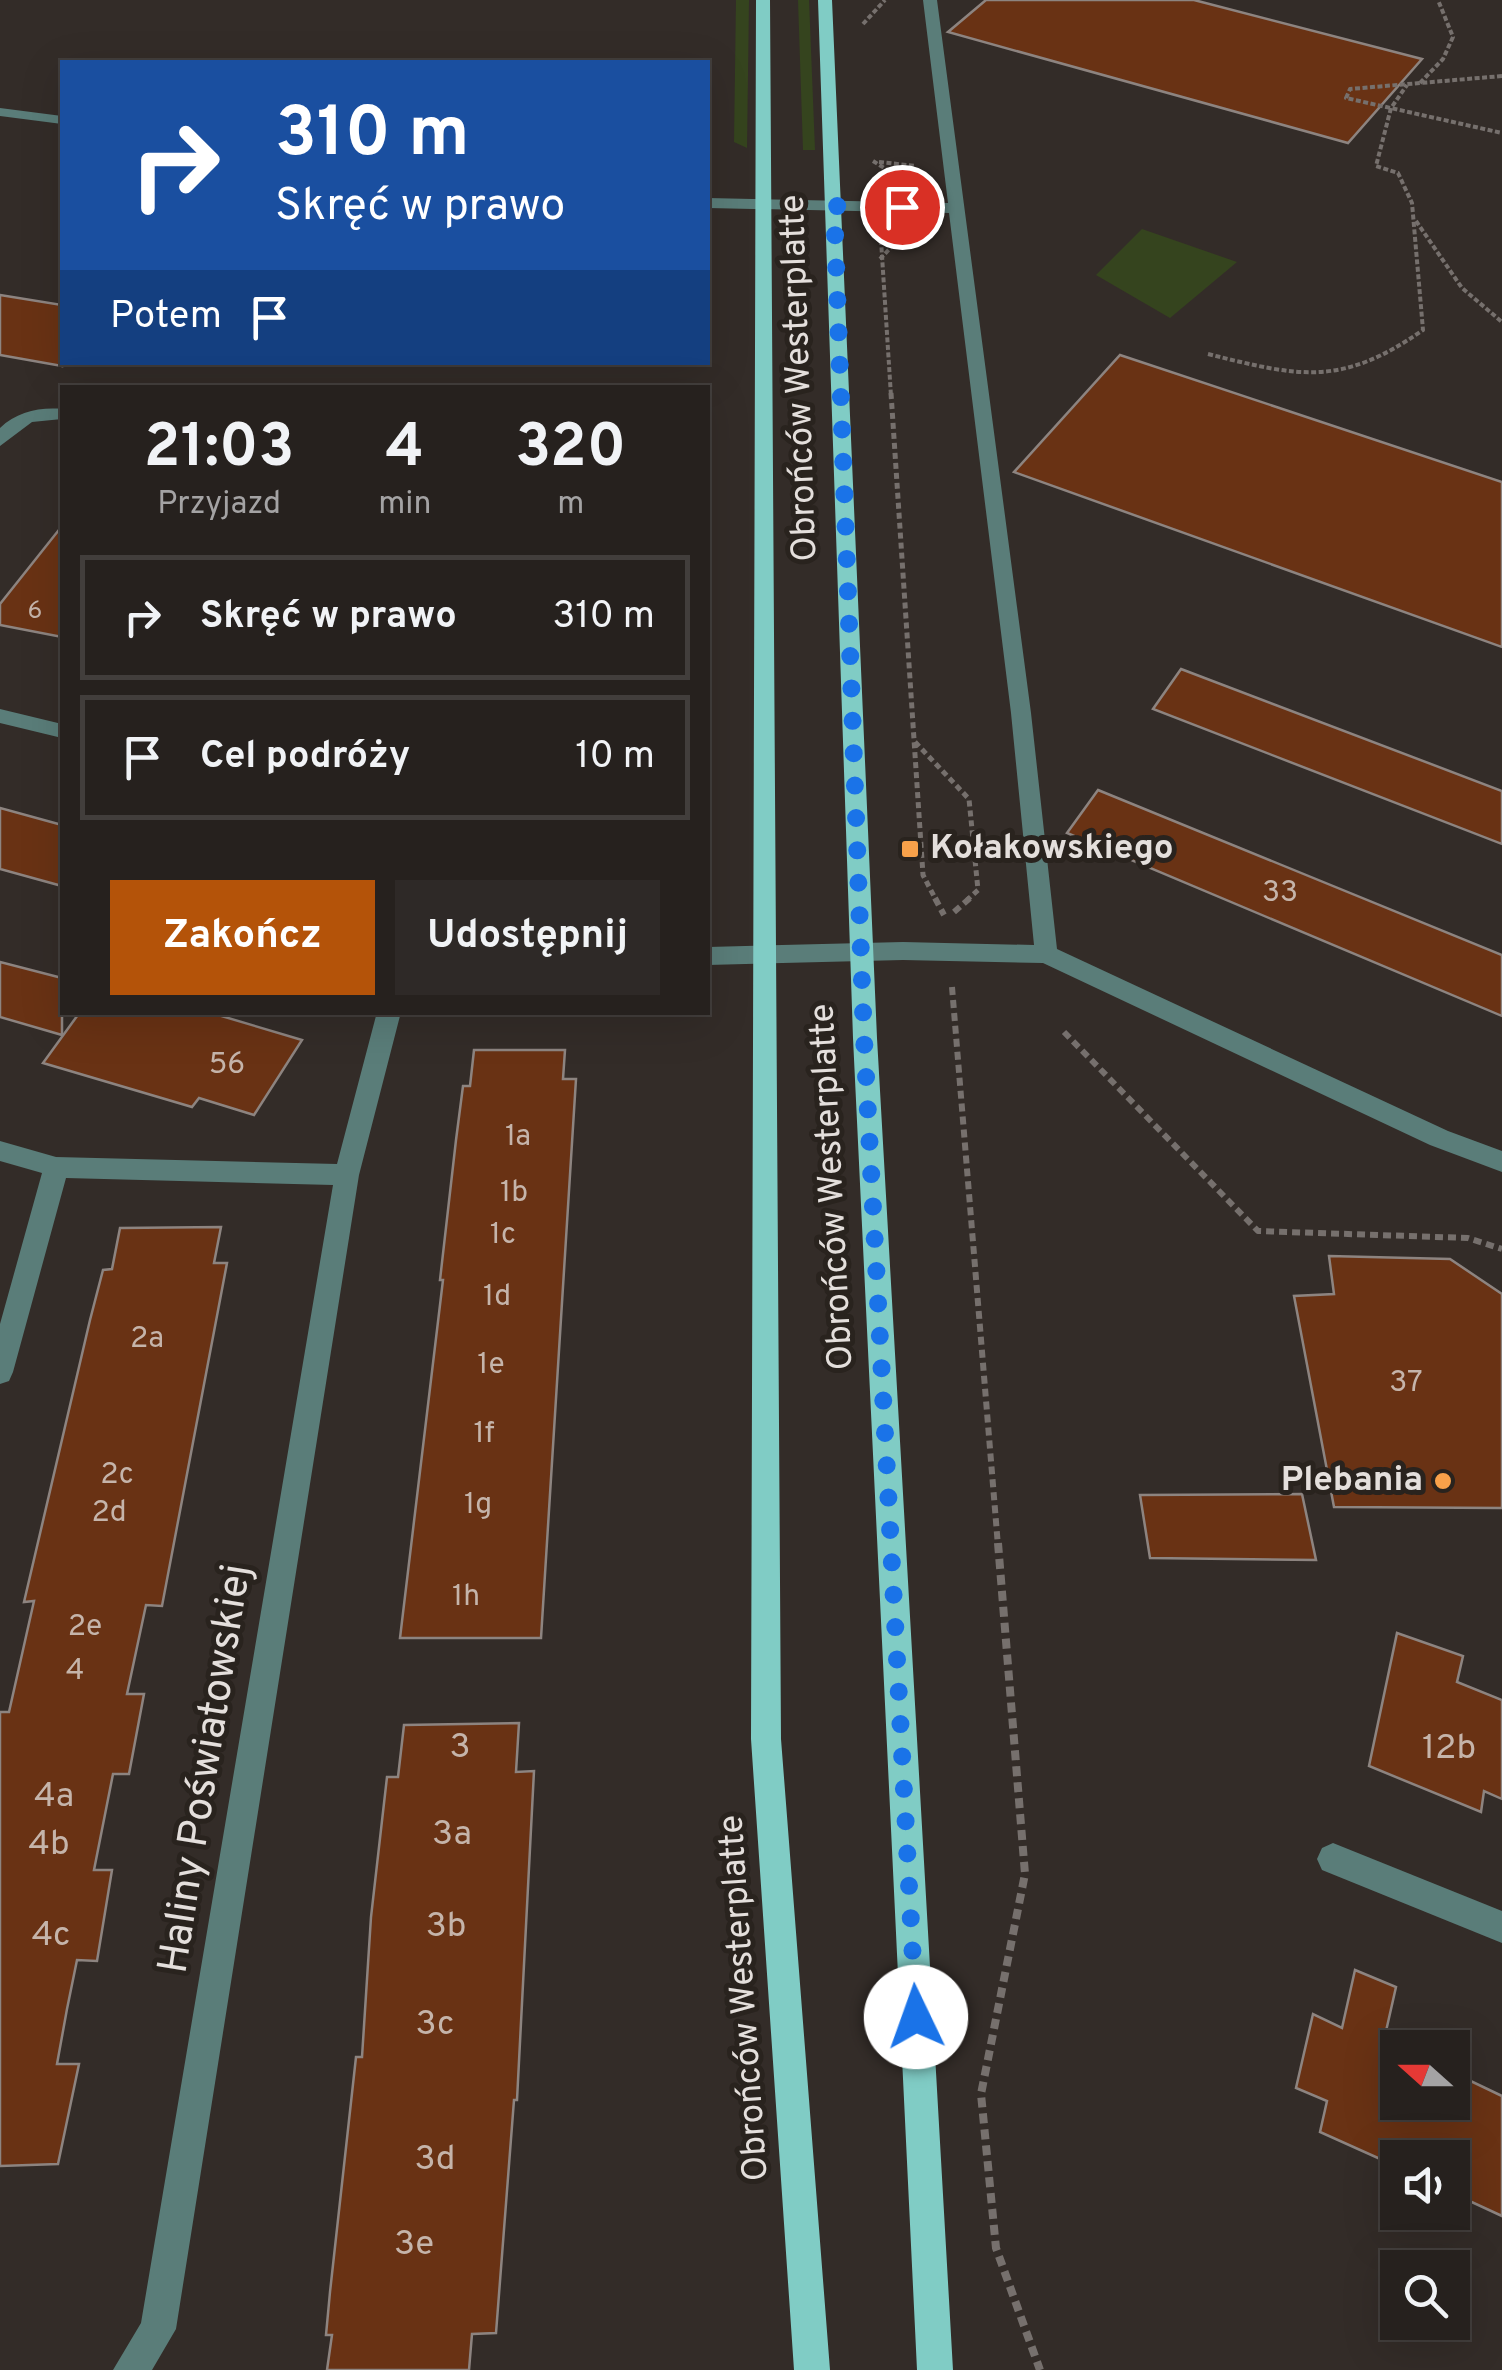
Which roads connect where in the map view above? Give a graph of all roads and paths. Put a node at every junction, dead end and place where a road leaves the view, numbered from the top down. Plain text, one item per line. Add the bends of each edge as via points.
1 (763, 0) edge
2 (825, 0) edge
3 (885, 0) edge
4 (930, 0) edge
5 (1438, 0) edge
6 (863, 24) dead end
7 (1502, 76) edge
8 (1407, 84) junction
9 (1419, 84) junction
10 (1392, 108) junction
11 (0, 112) edge
12 (60, 120) edge
13 (1502, 133) edge
14 (710, 203) edge
15 (834, 206) junction
16 (766, 207) junction
17 (956, 208) junction
18 (1413, 216) junction
19 (880, 260) dead end
20 (1502, 322) edge
21 (1208, 354) dead end
22 (60, 414) edge
23 (0, 441) edge
24 (0, 716) edge
25 (60, 731) edge
26 (914, 741) junction
27 (861, 953) junction
28 (1046, 954) junction
29 (764, 955) junction
30 (710, 956) edge
31 (951, 976) dead end
32 (388, 1015) edge
33 (1064, 1032) dead end
34 (0, 1151) edge
35 (1502, 1162) edge
36 (56, 1167) junction
37 (347, 1175) junction
38 (1502, 1249) edge
39 (0, 1372) edge
40 (1333, 1859) dead end
41 (1502, 1927) edge
42 (131, 2370) edge
43 (812, 2370) edge
44 (935, 2370) edge
45 (1040, 2370) edge

1 - 16 main road, Obrońców Westerplatte
2 - 15 main road, Obrońców Westerplatte
3 - 6 path
4 - 17 street
5 - 9 path via 1453,37
7 - 9 path
8 - 9 path
8 - 10 path
8 - 10 path via 1350,90 1346,98
10 - 13 path
10 - 18 path via 1376,166 1398,173
11 - 12 street
14 - 16 street
15 - 16 street
15 - 17 street
15 - 27 main road, Obrońców Westerplatte
16 - 29 main road, Obrońców Westerplatte
17 - 28 street
18 - 20 path via 1462,288
18 - 21 path via 1423,330 1390,356 1342,374 1254,366
19 - 26 path
22 - 23 street via 27,417
24 - 25 street
26 - 26 path via 923,875 946,919 978,890 970,798
27 - 28 street
27 - 29 street
27 - 44 main road, Obrońców Westerplatte
28 - 35 street
29 - 30 street
29 - 43 main road, Obrońców Westerplatte via 766,1739
31 - 45 path via 1024,1874 981,2094 996,2248
32 - 37 street, Haliny Poświatowskiej
33 - 38 path via 1258,1231 1468,1238
34 - 36 street
36 - 37 street
36 - 39 street
37 - 42 street, Haliny Poświatowskiej via 158,2329
40 - 41 street

